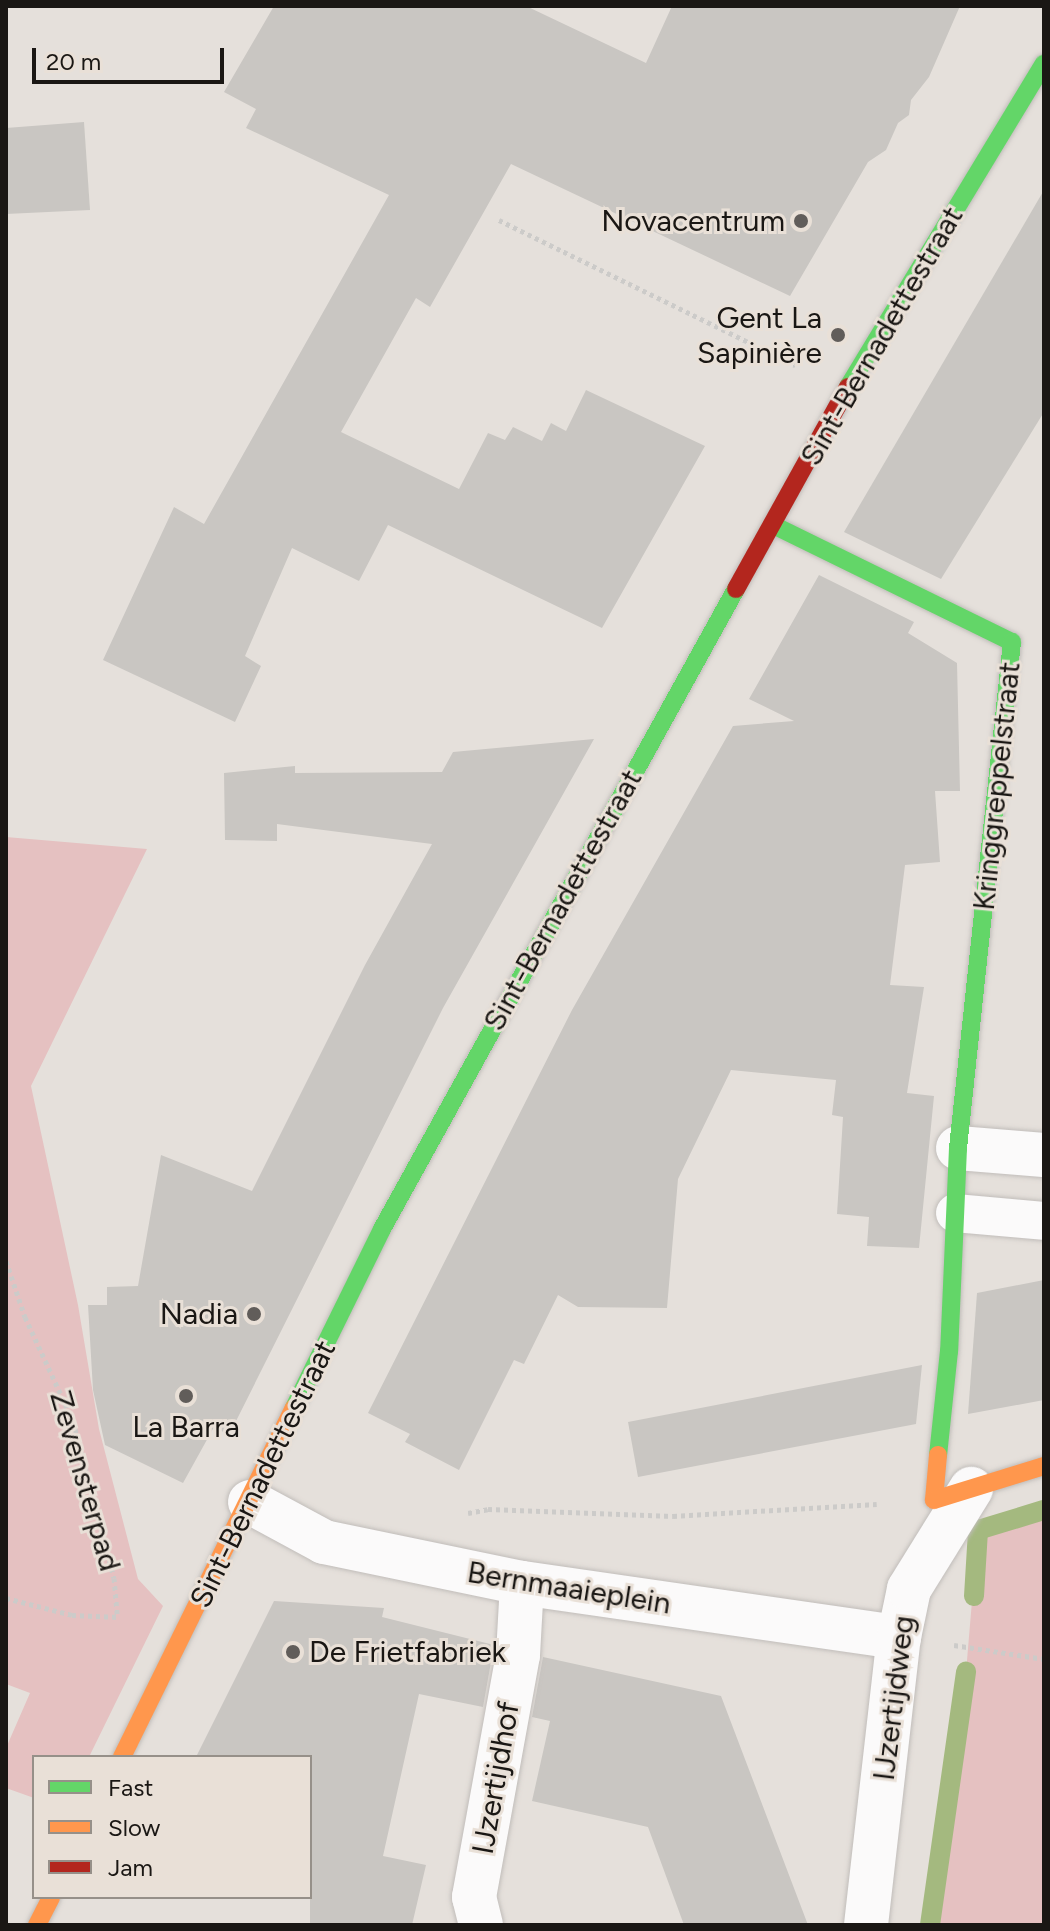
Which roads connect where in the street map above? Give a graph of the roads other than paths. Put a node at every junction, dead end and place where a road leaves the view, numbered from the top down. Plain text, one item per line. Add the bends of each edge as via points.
1 (1044, 64) edge
2 (773, 525) junction
3 (958, 1148) junction
4 (1044, 1155) edge
5 (955, 1213) junction
6 (1044, 1221) edge
7 (1044, 1466) edge
8 (953, 1495) junction
9 (250, 1502) junction
10 (522, 1583) junction
11 (899, 1637) junction
12 (123, 1755) edge
13 (50, 1899) edge
14 (37, 1925) edge
15 (481, 1925) edge
16 (866, 1925) edge

1 - 2 street, Sint-Bernadettestraat via 846,390
2 - 3 street, Kringgreppelstraat via 1012,642
2 - 9 street, Sint-Bernadettestraat via 382,1229
3 - 4 street
3 - 5 street, Kringgreppelstraat
5 - 6 lane
5 - 8 street, Kringgreppelstraat via 949,1351
7 - 8 street
8 - 11 street, IJzertijdweg via 909,1589
9 - 10 street, Bernmaaieplein via 324,1542
9 - 12 street, Sint-Bernadettestraat
10 - 11 street, Bernmaaieplein
10 - 15 street, IJzertijdhof via 518,1655 474,1897
11 - 16 street, IJzertijdweg
13 - 14 street

